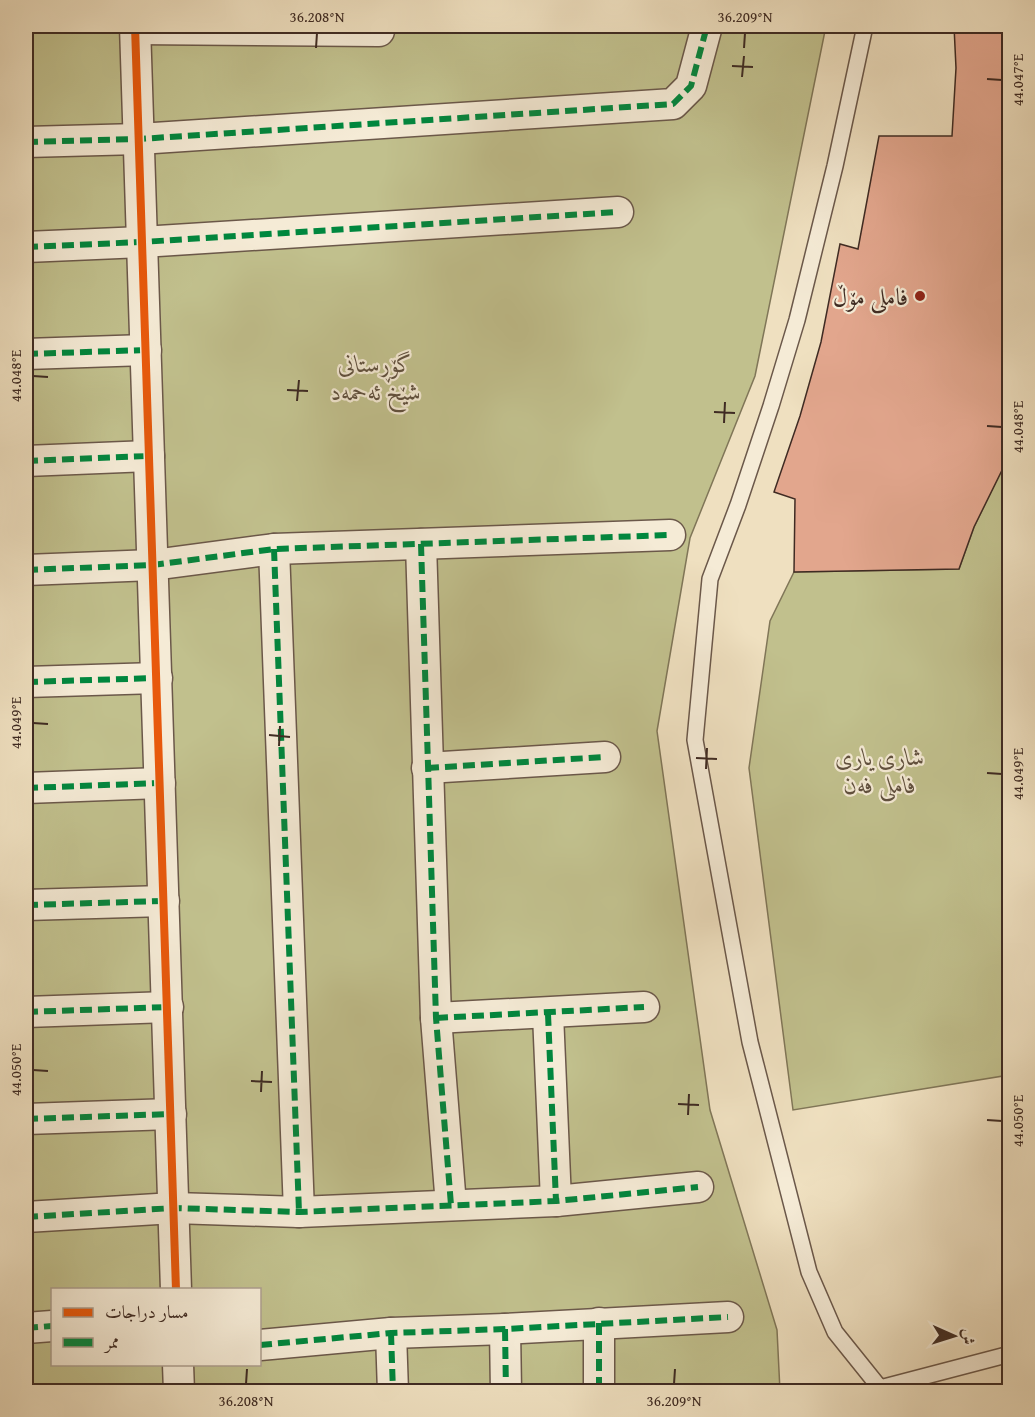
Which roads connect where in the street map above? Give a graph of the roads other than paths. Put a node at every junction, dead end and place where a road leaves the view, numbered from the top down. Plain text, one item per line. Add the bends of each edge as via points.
1 (707, 26) edge
2 (866, 26) edge
3 (135, 27) edge
4 (379, 31) dead end
5 (139, 139) junction
6 (26, 142) edge
7 (618, 212) dead end
8 (142, 242) junction
9 (26, 247) edge
10 (146, 350) junction
11 (26, 354) edge
12 (149, 456) junction
13 (26, 461) edge
14 (670, 535) dead end
15 (421, 544) junction
16 (274, 549) junction
17 (153, 565) junction
18 (26, 570) edge
19 (157, 678) junction
20 (26, 682) edge
21 (605, 757) dead end
22 (427, 768) junction
23 (160, 783) junction
24 (26, 788) edge
25 (164, 901) junction
26 (26, 905) edge
27 (168, 1007) junction
28 (644, 1007) dead end
29 (26, 1012) edge
30 (548, 1014) junction
31 (436, 1018) junction
32 (171, 1114) junction
33 (26, 1119) edge
34 (698, 1187) dead end
35 (555, 1201) junction
36 (451, 1205) junction
37 (174, 1208) junction
38 (299, 1212) junction
39 (26, 1217) edge
40 (176, 1288) edge
41 (728, 1317) dead end
42 (599, 1323) junction
43 (51, 1326) edge
44 (26, 1328) edge
45 (505, 1329) junction
46 (391, 1333) junction
47 (261, 1345) edge
48 (1010, 1354) edge
49 (178, 1366) edge
50 (179, 1392) edge
51 (393, 1392) edge
52 (506, 1392) edge
53 (599, 1392) edge

1 - 5 street via 691,86 673,105
2 - 48 lane via 797,321 710,579 695,740 750,1042 809,1272 835,1332 880,1388
3 - 4 street
3 - 5 street
5 - 6 street
5 - 8 street
7 - 8 street
8 - 9 street
8 - 10 street
10 - 11 street
10 - 12 street
12 - 13 street
12 - 17 street
14 - 15 street
15 - 16 street
15 - 22 street
16 - 17 street
16 - 38 street
17 - 18 street
17 - 19 street
19 - 20 street
19 - 23 street
21 - 22 street
22 - 31 street
23 - 24 street
23 - 25 street
25 - 26 street
25 - 27 street
27 - 29 street
27 - 32 street
28 - 30 street
30 - 31 street
30 - 35 street
31 - 36 street
32 - 33 street
32 - 37 street
34 - 35 street
35 - 36 street
36 - 38 street
37 - 38 street
37 - 39 street
37 - 40 street
41 - 42 street
42 - 45 street
42 - 53 street
43 - 44 street
45 - 46 street
45 - 52 street
46 - 47 street
46 - 51 street
49 - 50 street

